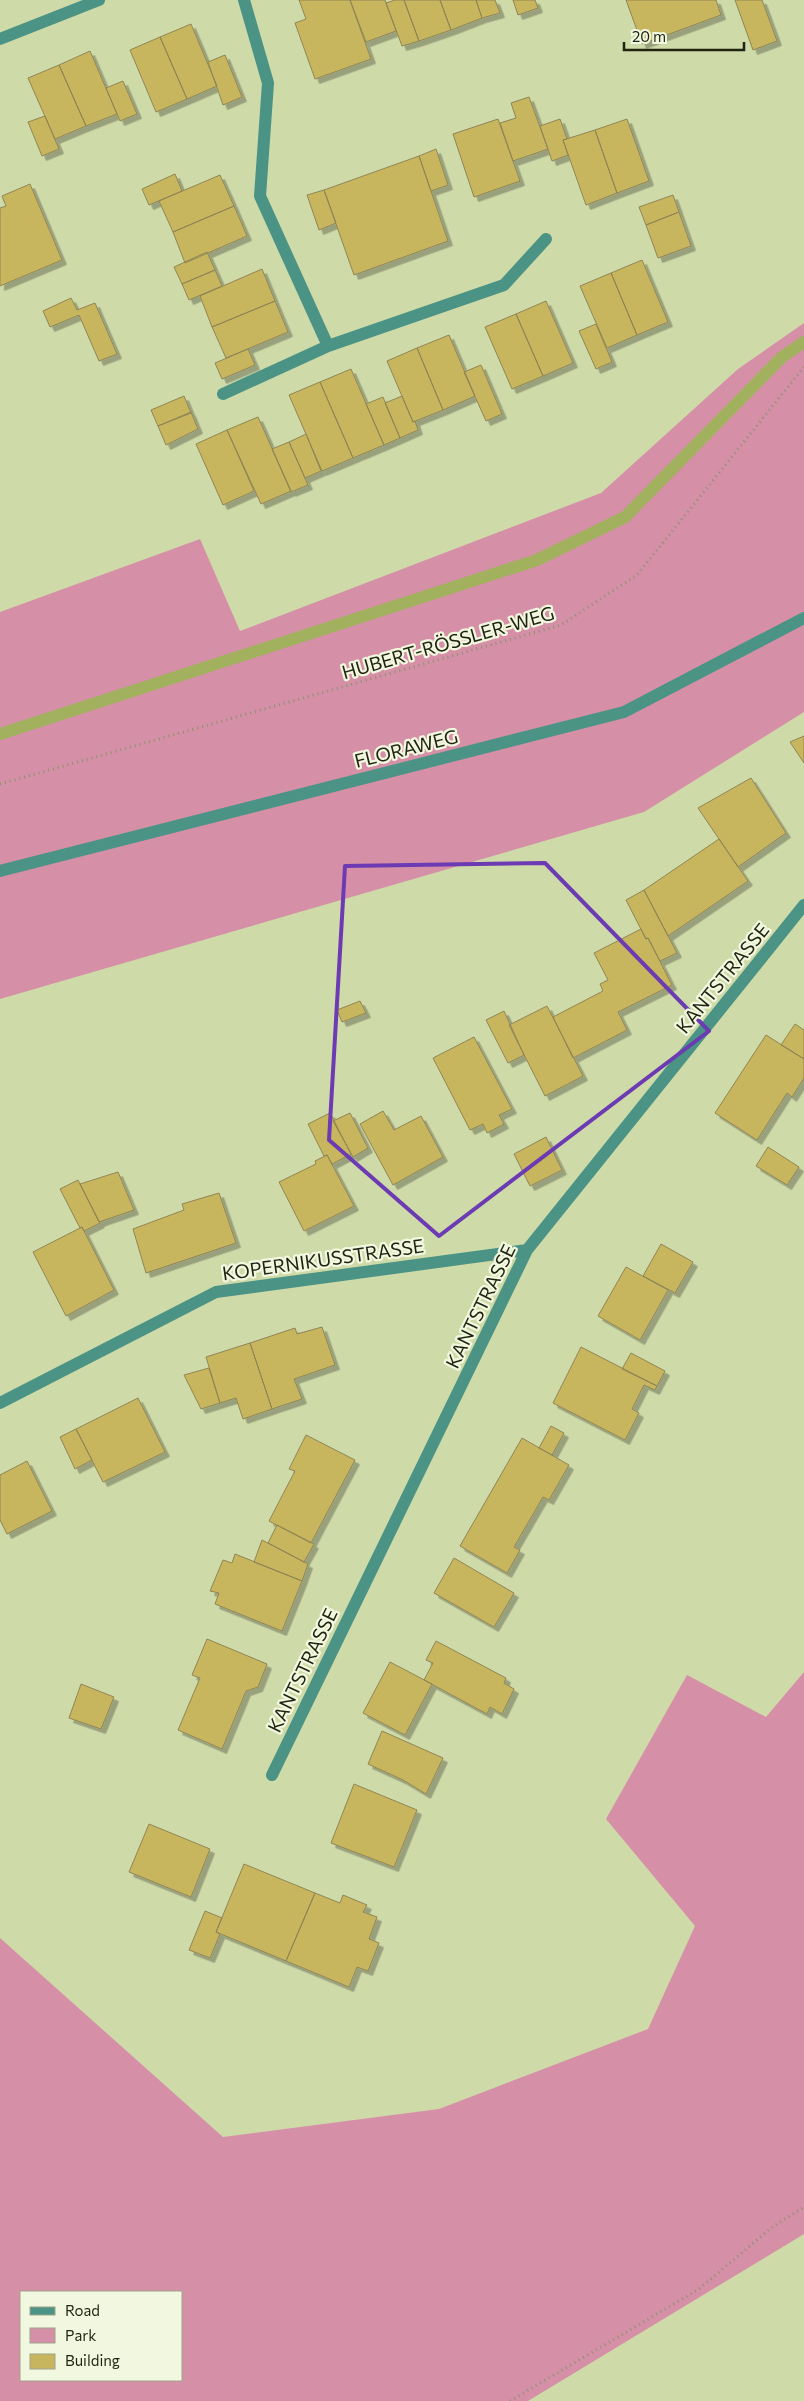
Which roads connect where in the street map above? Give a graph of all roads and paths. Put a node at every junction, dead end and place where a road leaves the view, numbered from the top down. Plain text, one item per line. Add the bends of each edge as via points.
1 (99, 0) edge
2 (244, 0) edge
3 (0, 40) edge
4 (546, 239) dead end
5 (328, 346) junction
6 (804, 367) edge
7 (223, 394) dead end
8 (804, 618) edge
9 (0, 784) edge
10 (0, 871) edge
11 (804, 905) edge
12 (527, 1250) junction
13 (0, 1403) edge
14 (272, 1775) dead end
15 (804, 2207) edge
16 (510, 2401) edge

1 - 3 street
2 - 5 street via 268,83 260,196
4 - 5 street via 504,285
5 - 7 street
6 - 9 path, HUBERT-RÖSSLER-WEG via 637,575 561,625
8 - 10 street, FLORAWEG via 624,712
11 - 12 street, KANTSTRASSE
12 - 13 street, KOPERNIKUSSTRASSE via 216,1292
12 - 14 street, KANTSTRASSE
15 - 16 path via 770,2228 699,2289

